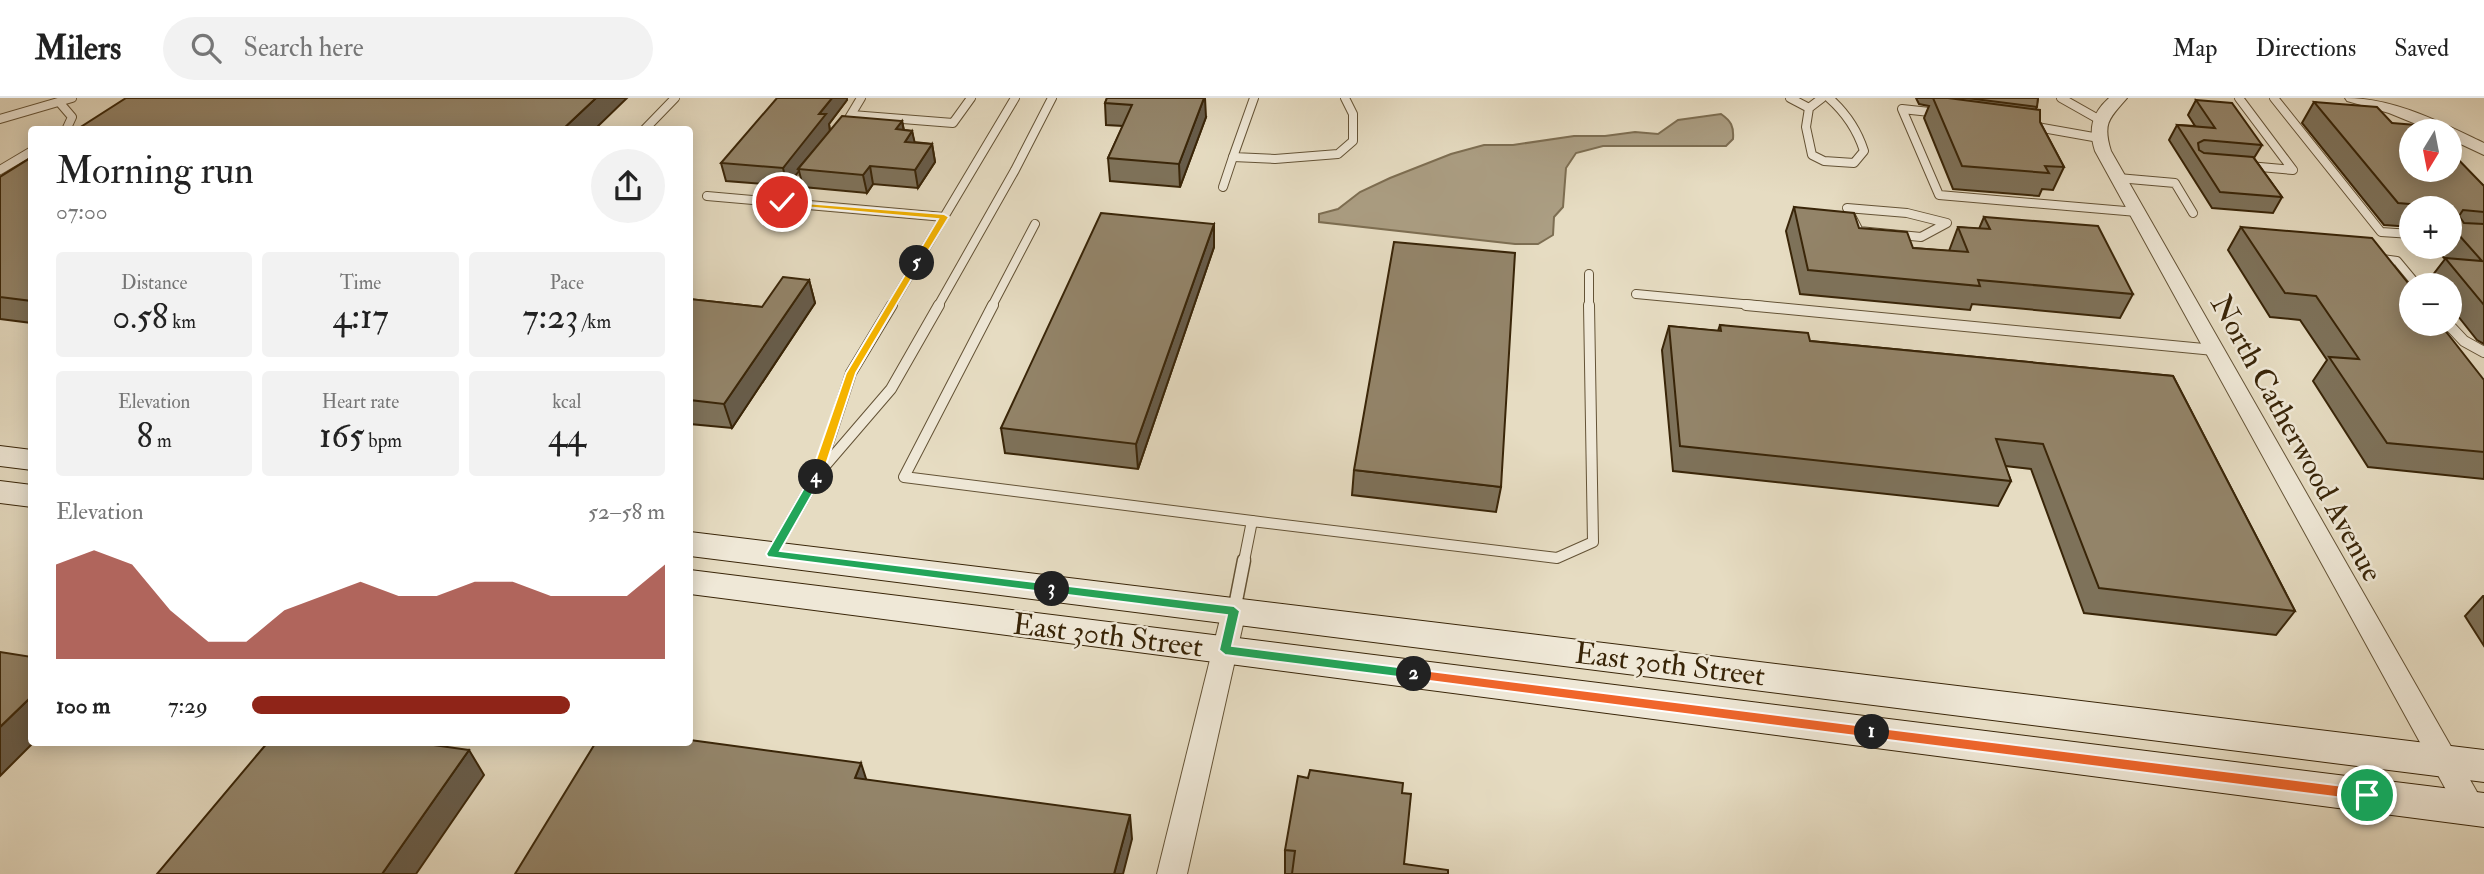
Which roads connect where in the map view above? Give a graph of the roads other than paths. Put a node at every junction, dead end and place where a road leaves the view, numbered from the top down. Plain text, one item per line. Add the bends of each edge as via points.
1 (72, 98) edge
2 (675, 98) edge
3 (861, 98) edge
4 (971, 98) edge
5 (1015, 98) edge
6 (1052, 98) edge
7 (1254, 98) edge
8 (1345, 98) edge
9 (1790, 98) edge
10 (1822, 98) edge
11 (1829, 98) edge
12 (2061, 98) edge
13 (2119, 98) edge
14 (2239, 98) edge
15 (2274, 98) edge
16 (2353, 98) edge
17 (60, 103) junction
18 (1809, 108) junction
19 (852, 115) junction
20 (1955, 115) edge
21 (0, 119) edge
22 (2417, 119) edge
23 (2020, 124) edge
24 (844, 125) edge
25 (68, 126) edge
26 (648, 126) edge
27 (2099, 129) junction
28 (2462, 139) edge
29 (2484, 150) edge
30 (28, 153) edge
31 (1233, 157) junction
32 (813, 164) edge
33 (2237, 166) edge
34 (0, 170) edge
35 (2118, 178) junction
36 (1223, 187) dead end
37 (707, 196) dead end
38 (782, 202) junction
39 (2137, 212) junction
40 (2193, 213) dead end
41 (944, 217) junction
42 (1947, 223) joint
43 (1035, 224) dead end
44 (2399, 233) edge
45 (2370, 268) edge
46 (2407, 273) edge
47 (1589, 274) dead end
48 (1636, 294) dead end
49 (2458, 336) edge
50 (2214, 350) junction
51 (2484, 352) edge
52 (0, 456) edge
53 (28, 460) edge
54 (818, 474) junction
55 (0, 492) edge
56 (28, 496) edge
57 (1252, 521) junction
58 (693, 544) edge
59 (772, 554) junction
60 (693, 582) edge
61 (1234, 611) junction
62 (1225, 650) junction
63 (2442, 761) junction
64 (2484, 766) edge
65 (2477, 809) edge
66 (1172, 874) edge

1 - 17 lane
2 - 26 lane
3 - 19 lane
4 - 19 lane via 953,123
5 - 41 lane
6 - 54 lane via 891,389
7 - 31 lane
8 - 31 lane via 1353,114 1353,141 1338,154
9 - 18 lane
10 - 18 lane
11 - 18 lane via 1861,139 1864,151 1854,163 1812,155 1806,127
12 - 27 lane
13 - 27 street via 2105,110
14 - 33 lane via 2293,170
15 - 44 lane via 2381,232
16 - 22 street
17 - 21 lane
17 - 25 lane via 72,117
19 - 24 lane
20 - 39 lane via 1902,109 1939,195
23 - 27 lane
27 - 35 street, North Catherwood Avenue
28 - 29 street
30 - 34 lane
31 - 36 lane
32 - 38 lane
35 - 39 street, North Catherwood Avenue
35 - 40 lane via 2175,183
37 - 38 lane
38 - 41 lane
39 - 50 street, North Catherwood Avenue
41 - 54 lane via 851,373
42 - 42 lane via 1921,237 1858,232 1847,208 1907,213
43 - 57 lane via 904,477
45 - 46 lane via 2362,257 2397,261
47 - 57 lane via 1593,542 1557,558
48 - 50 lane
49 - 51 lane
50 - 63 street, North Catherwood Avenue
52 - 53 main road
54 - 59 lane
55 - 56 main road
57 - 61 lane
58 - 59 main road, East 30th Street
59 - 61 main road, East 30th Street
60 - 62 main road, East 30th Street
61 - 62 street
61 - 63 main road, East 30th Street
62 - 65 main road, East 30th Street
62 - 66 street
63 - 64 main road, East 30th Street
63 - 65 street, North Catherwood Avenue

